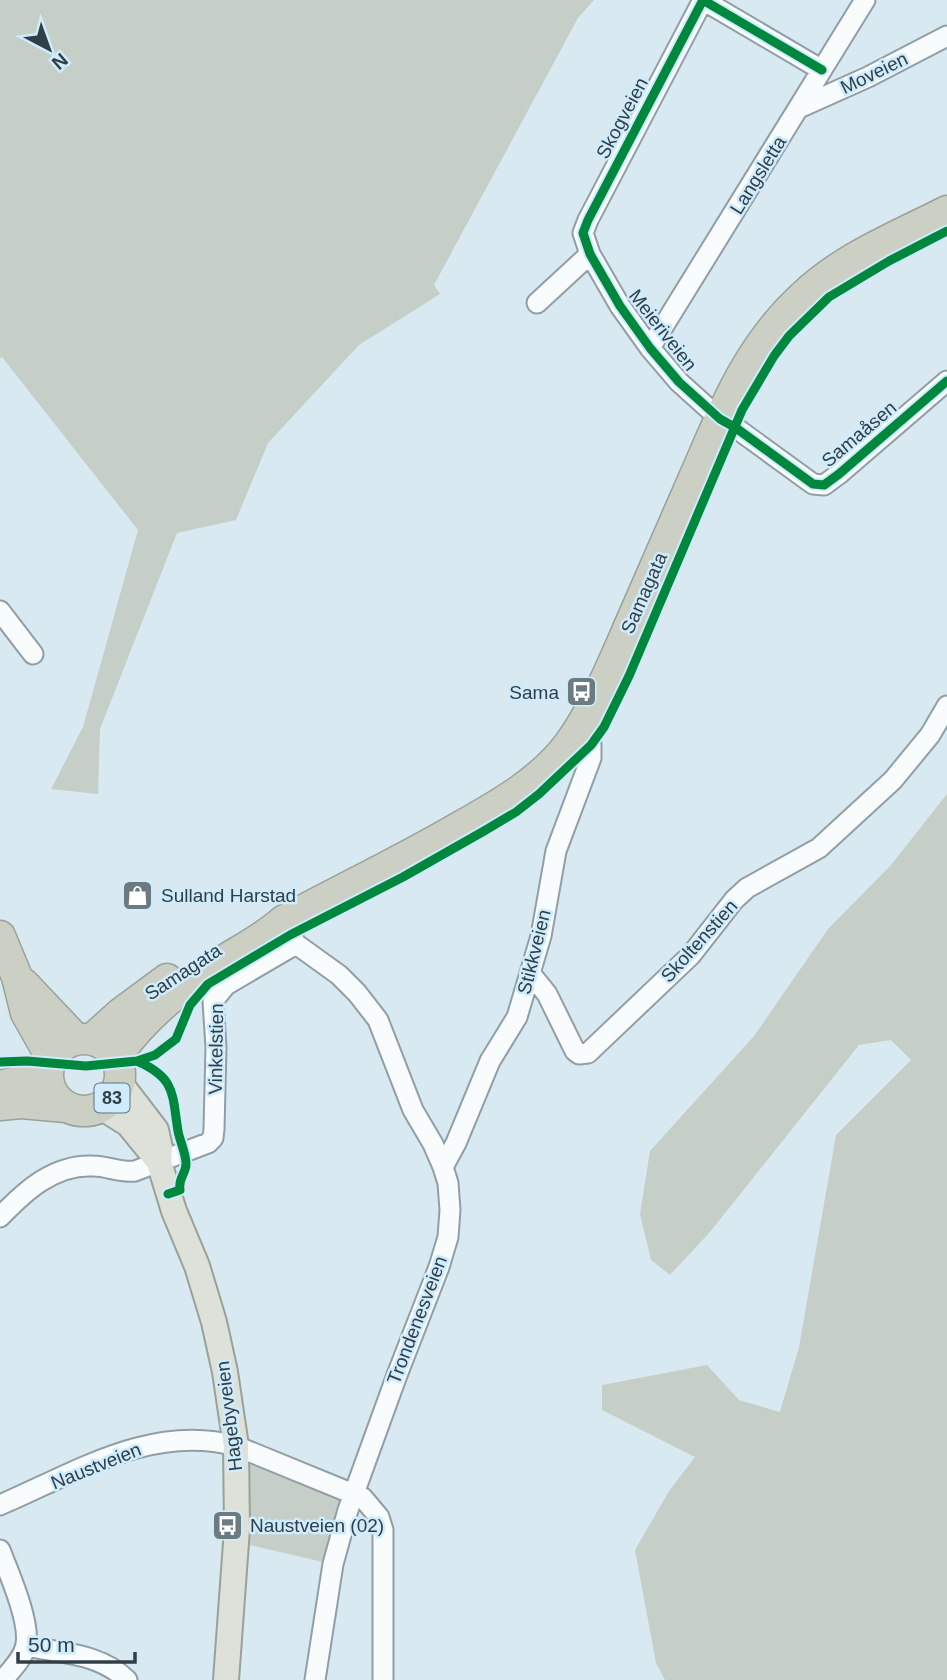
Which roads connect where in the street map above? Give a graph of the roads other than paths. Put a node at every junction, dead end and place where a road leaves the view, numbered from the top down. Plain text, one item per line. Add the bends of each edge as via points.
1 (703, 0) edge
2 (865, 0) edge
3 (947, 36) edge
4 (822, 71) junction
5 (801, 107) junction
6 (947, 211) edge
7 (590, 254) junction
8 (537, 303) dead end
9 (650, 348) junction
10 (947, 382) edge
11 (720, 419) junction
12 (0, 611) edge
13 (33, 654) dead end
14 (947, 706) edge
15 (577, 731) junction
16 (289, 933) junction
17 (0, 936) edge
18 (530, 973) junction
19 (18, 977) junction
20 (101, 1055) junction
21 (50, 1065) junction
22 (0, 1086) edge
23 (0, 1105) edge
24 (66, 1107) junction
25 (101, 1107) junction
26 (159, 1162) junction
27 (443, 1167) junction
28 (0, 1217) edge
29 (236, 1447) junction
30 (353, 1493) junction
31 (0, 1506) edge
32 (0, 1550) edge
33 (26, 1646) junction
34 (3, 1680) edge
35 (127, 1680) edge
36 (226, 1680) edge
37 (314, 1680) edge
38 (383, 1680) edge

1 - 4 street
1 - 7 street, Skogveien via 588,220 583,233
2 - 4 street, Langsletta
3 - 5 street, Moveien
4 - 5 street, Langsletta
5 - 9 street, Langsletta
6 - 11 highway, Samagata / 83 via 865,253 803,295 754,353
7 - 8 street
7 - 9 street, Meieriveien
9 - 11 street, Meieriveien
10 - 11 street, Samaåsen via 824,485 813,484
11 - 15 highway, Samagata / 83 via 621,645
12 - 13 street
14 - 18 street, Skoltenstien via 893,780 819,848 747,888 691,955 588,1053 575,1051 547,994
15 - 16 highway, Samagata / 83 via 560,755 498,804
15 - 18 street, Stikkveien via 591,745 591,758 556,851
16 - 20 highway, Samagata / 83 via 272,931 212,968 130,1037
16 - 26 street, Vinkelstien via 213,1001 212,1138
16 - 27 street, Trondenesveien via 339,975 378,1020 413,1110
17 - 19 highway, 83
18 - 27 street, Stikkveien via 517,1017 490,1061
19 - 20 highway, 83
19 - 21 highway, 83 via 26,1013
20 - 21 highway, 83 via 62,1046
20 - 25 highway, 83 via 113,1097
20 - 26 main road, Hagebyveien via 156,1130
21 - 22 highway, 83 via 22,1081
21 - 24 highway, 83 via 50,1088
23 - 24 highway, 83
24 - 25 highway, 83 via 79,1111
25 - 26 main road, Hagebyveien via 128,1124
26 - 28 street via 127,1172 97,1166 62,1170 28,1189
26 - 29 main road, Hagebyveien via 214,1322
27 - 30 street, Trondenesveien via 450,1210 448,1237 428,1301
29 - 30 street, Naustveien
29 - 31 street, Naustveien via 195,1439 156,1442 121,1452
29 - 36 main road, Hagebyveien via 237,1529
30 - 37 street, Trondenesveien via 333,1564
30 - 38 street via 372,1506 383,1530
32 - 33 street via 27,1630
33 - 34 street
33 - 35 street via 94,1658 114,1667

